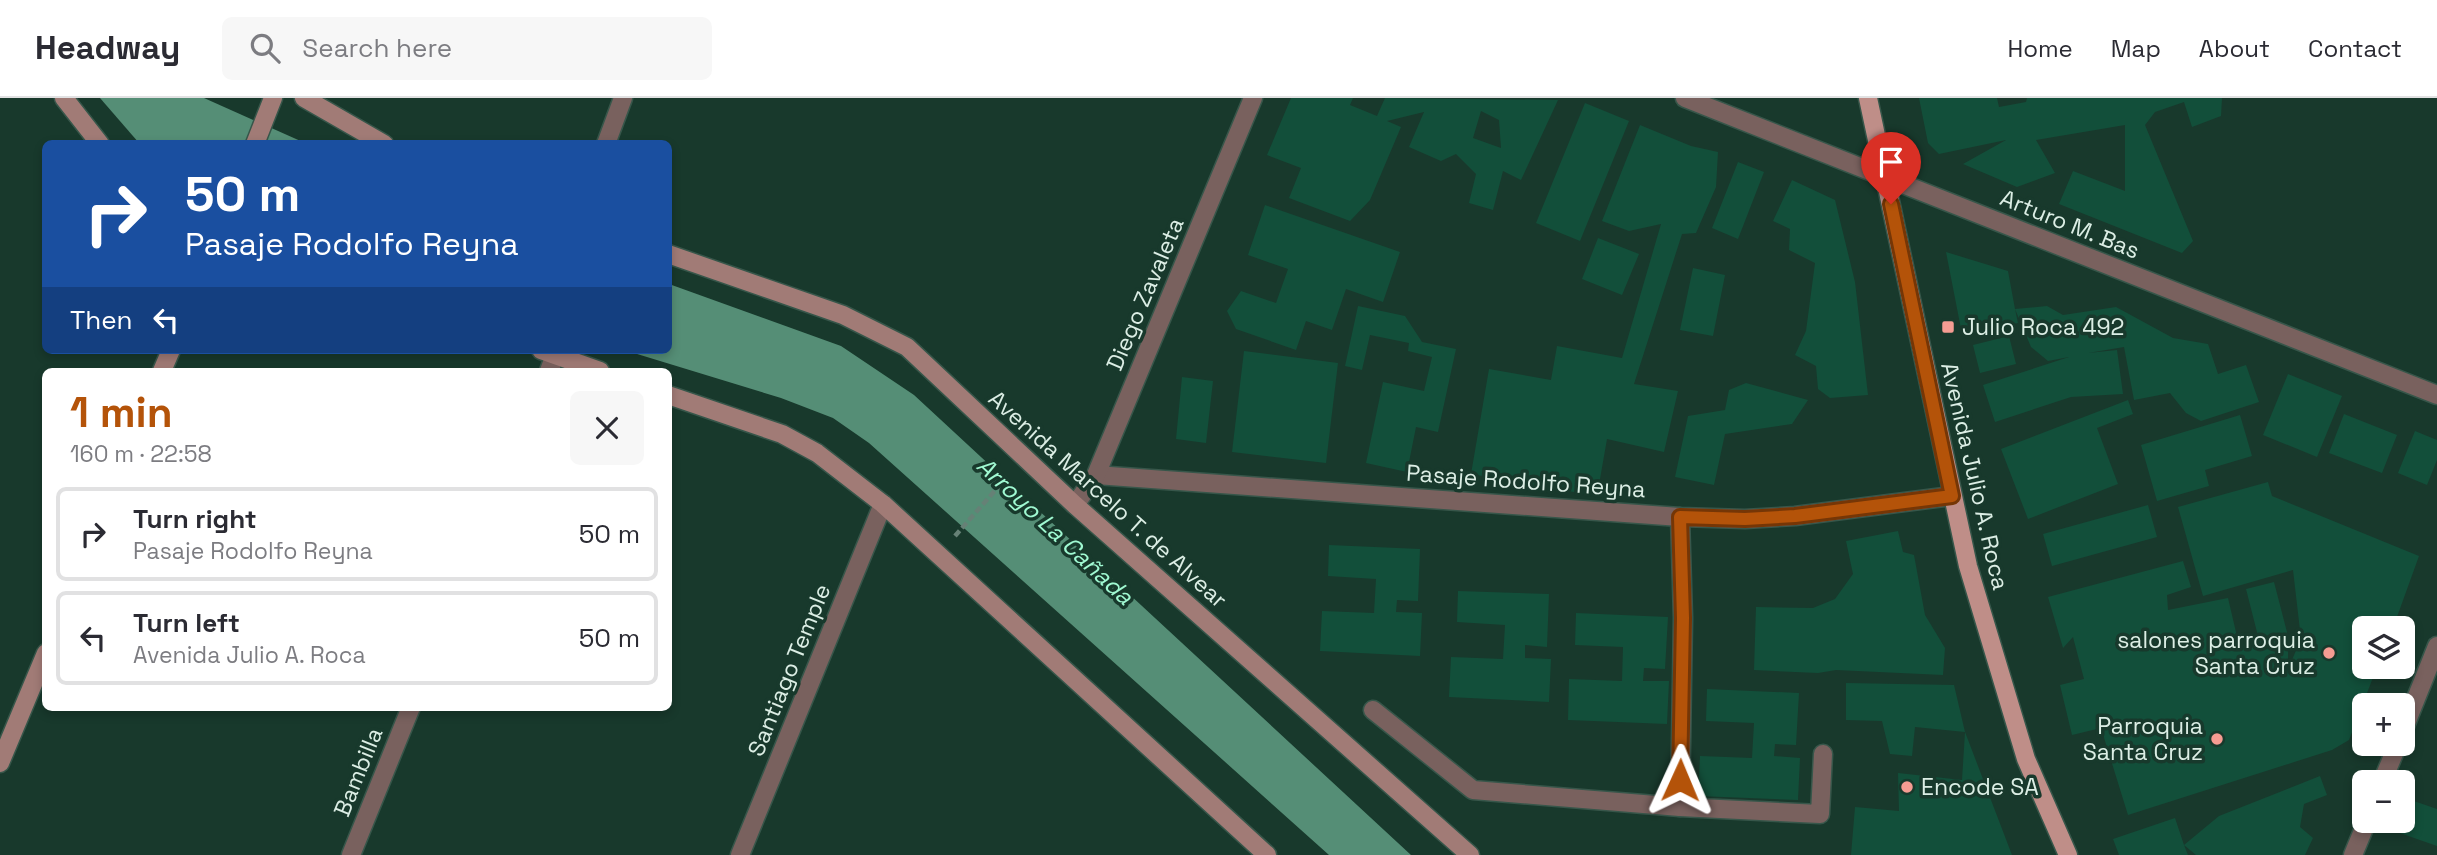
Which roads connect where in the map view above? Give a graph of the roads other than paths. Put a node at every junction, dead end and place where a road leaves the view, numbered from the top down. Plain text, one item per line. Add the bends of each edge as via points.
1 (64, 98) edge
2 (273, 98) edge
3 (304, 98) edge
4 (623, 98) edge
5 (1254, 98) edge
6 (1685, 98) edge
7 (1868, 98) edge
8 (97, 140) edge
9 (256, 140) edge
10 (377, 140) edge
11 (607, 140) edge
12 (1886, 177) junction
13 (672, 255) edge
14 (548, 359) edge
15 (587, 368) edge
16 (2437, 395) edge
17 (672, 396) edge
18 (1096, 475) junction
19 (1952, 496) junction
20 (883, 504) junction
21 (1074, 505) junction
22 (1680, 517) junction
23 (2437, 646) edge
24 (42, 663) edge
25 (2415, 701) edge
26 (1373, 710) dead end
27 (409, 711) edge
28 (1823, 754) dead end
29 (0, 763) edge
30 (1680, 807) junction
31 (2362, 833) edge
32 (351, 855) edge
33 (740, 855) edge
34 (1267, 855) edge
35 (1470, 855) edge
36 (2068, 855) edge
37 (2353, 855) edge

1 - 8 main road
2 - 9 main road
3 - 10 main road
4 - 11 street
5 - 18 street, Diego Zavaleta
6 - 12 street, Arturo M. Bas
7 - 12 main road, Avenida Julio A. Roca
12 - 16 street, Arturo M. Bas
12 - 19 main road, Avenida Julio A. Roca
13 - 21 main road, Avenida Marcelo T. de Alvear via 843,315 907,347
14 - 15 main road
17 - 20 main road via 782,434 817,453
18 - 21 street, Diego Zavaleta
18 - 22 street, Pasaje Rodolfo Reyna
19 - 22 street, Pasaje Rodolfo Reyna via 1795,516
19 - 36 main road, Avenida Julio A. Roca via 1968,566 2026,759
20 - 33 street, Santiago Temple
20 - 34 main road
21 - 35 main road, Avenida Marcelo T. de Alvear
22 - 30 street
23 - 25 street
24 - 29 main road
26 - 30 street via 1473,790
27 - 32 street, Bambilla
28 - 30 street via 1820,814
31 - 37 street

